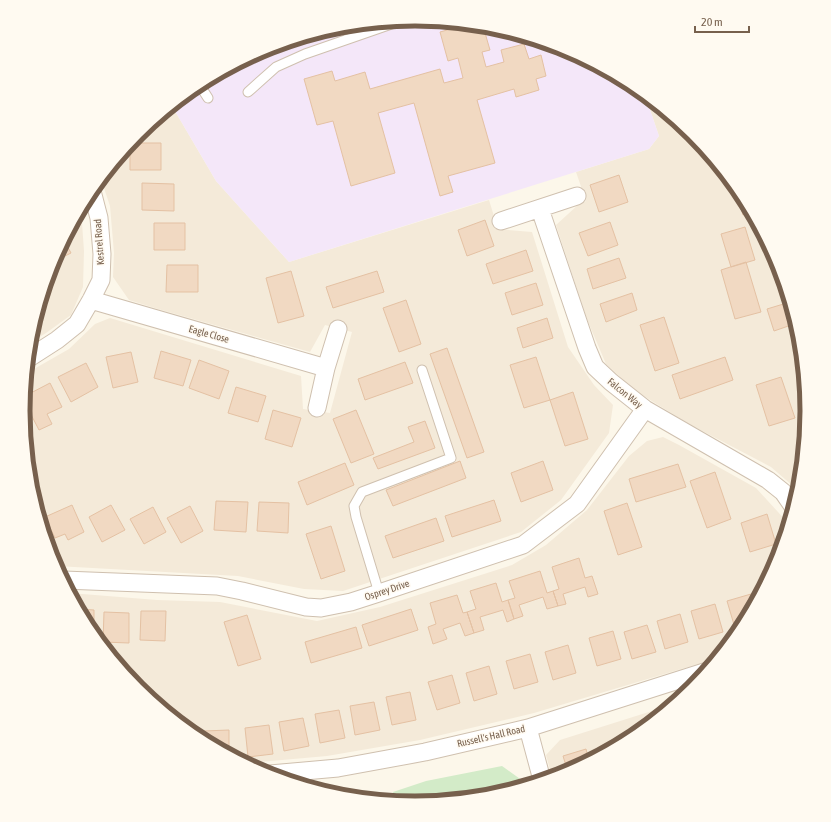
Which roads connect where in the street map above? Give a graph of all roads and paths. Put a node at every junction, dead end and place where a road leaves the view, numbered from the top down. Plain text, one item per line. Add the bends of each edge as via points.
1 (381, 28) edge
2 (203, 90) edge
3 (248, 92) dead end
4 (208, 98) dead end
5 (577, 196) dead end
6 (94, 199) edge
7 (540, 209) junction
8 (501, 221) dead end
9 (92, 300) junction
10 (338, 329) dead end
11 (35, 354) edge
12 (326, 368) junction
13 (422, 370) dead end
14 (317, 408) dead end
15 (645, 409) junction
16 (789, 501) edge
17 (70, 580) edge
18 (379, 593) junction
19 (696, 674) edge
20 (528, 728) junction
21 (283, 773) edge
22 (541, 775) edge

1 - 3 lane via 276,67
2 - 4 lane
5 - 7 street
6 - 9 street, Kestrel Road via 99,218 102,254 101,280
7 - 8 street
7 - 15 street, Falcon Way via 595,367
9 - 11 street, Kestrel Road via 77,324
9 - 12 street, Eagle Close
10 - 12 street
12 - 14 street
13 - 18 lane via 451,458 362,492 354,506
15 - 16 street, Falcon Way via 768,480 783,492
15 - 18 street, Osprey Drive via 577,504 523,545
17 - 18 street, Osprey Drive via 217,586 306,607 321,608
19 - 20 street, Russell's Hall Road
20 - 21 street, Russell's Hall Road via 425,752 338,768
20 - 22 street

